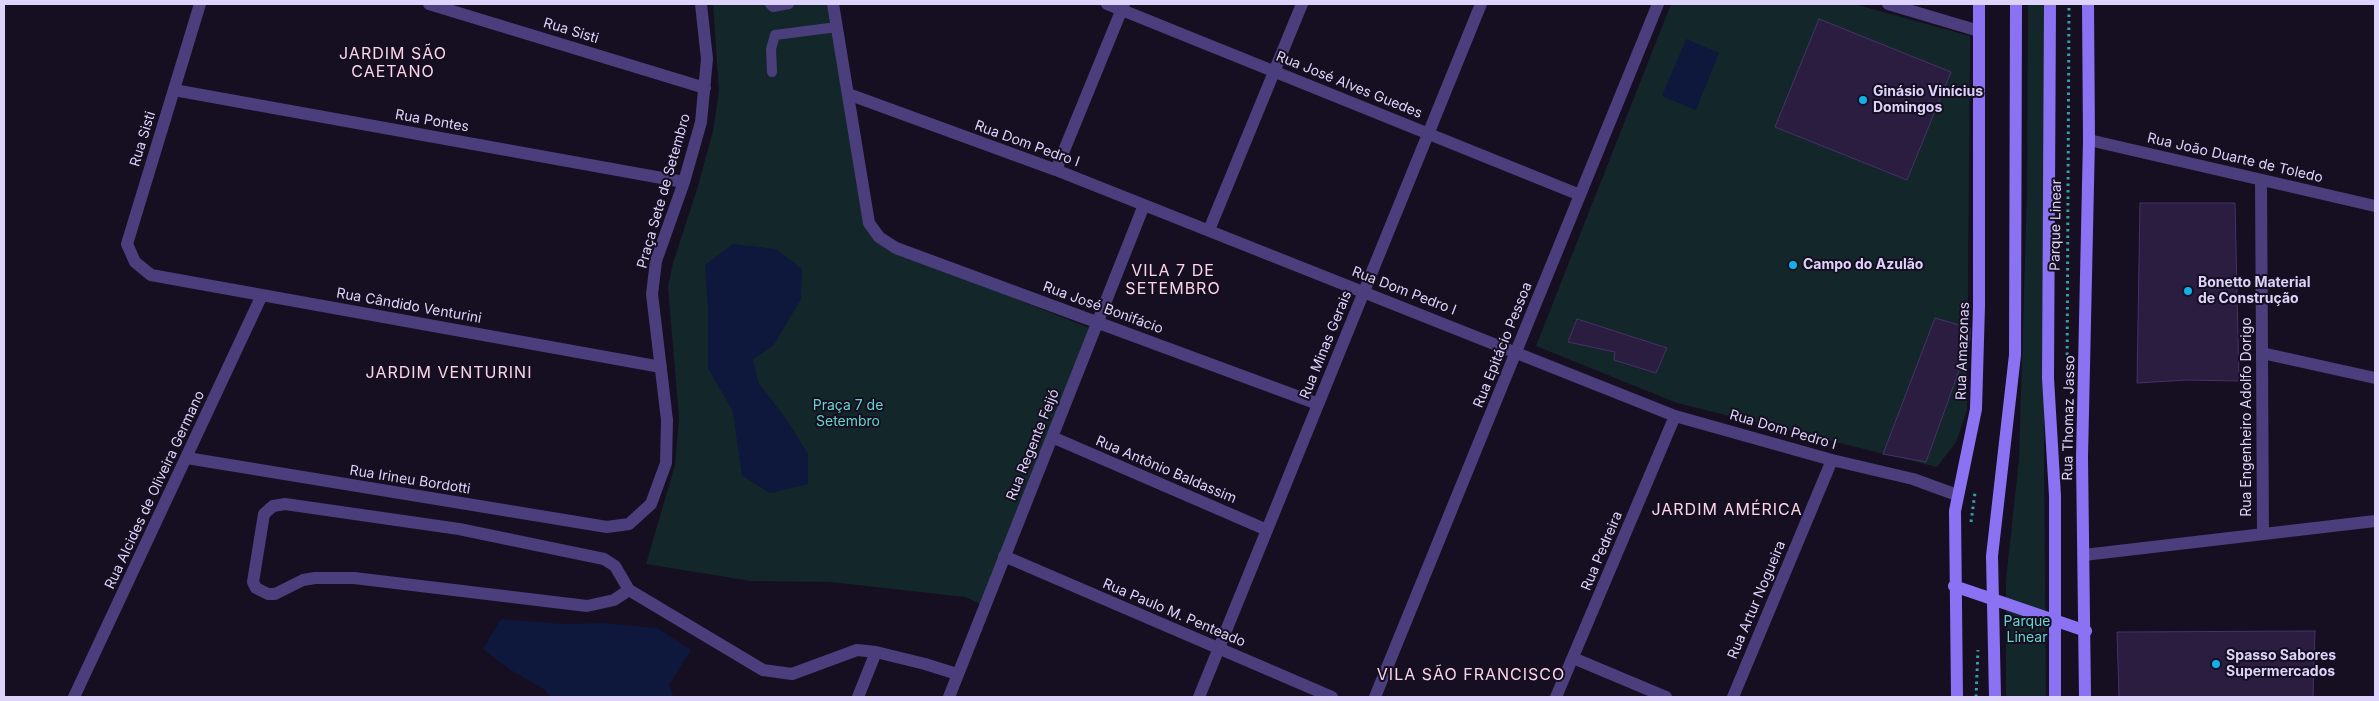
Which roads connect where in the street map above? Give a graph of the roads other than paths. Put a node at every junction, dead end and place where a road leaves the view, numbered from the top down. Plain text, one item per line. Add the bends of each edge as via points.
1 (200, 4) edge
2 (429, 4) edge
3 (701, 4) edge
4 (770, 4) edge
5 (789, 4) edge
6 (833, 4) edge
7 (1107, 4) edge
8 (1302, 4) edge
9 (1481, 4) edge
10 (1658, 4) edge
11 (1888, 4) edge
12 (1979, 4) edge
13 (2016, 4) edge
14 (2050, 4) edge
15 (2088, 4) edge
16 (1123, 7) edge
17 (837, 27) junction
18 (1979, 31) junction
19 (772, 72) dead end
20 (1274, 72) junction
21 (704, 88) junction
22 (174, 90) junction
23 (848, 94) junction
24 (1428, 133) junction
25 (2089, 140) junction
26 (1056, 170) junction
27 (2261, 180) junction
28 (684, 182) junction
29 (1580, 195) junction
30 (1144, 205) junction
31 (2375, 206) edge
32 (1209, 230) junction
33 (151, 276) joint
34 (1364, 291) junction
35 (262, 295) junction
36 (1098, 323) junction
37 (1517, 352) junction
38 (2262, 353) junction
39 (661, 367) junction
40 (2375, 378) edge
41 (1318, 404) junction
42 (1675, 416) junction
43 (1052, 437) junction
44 (187, 458) junction
45 (1832, 460) junction
46 (1956, 495) junction
47 (2375, 521) edge
48 (629, 524) joint
49 (1267, 530) junction
50 (2263, 534) junction
51 (2084, 555) junction
52 (1004, 556) junction
53 (1954, 586) junction
54 (629, 590) junction
55 (1993, 600) junction
56 (2055, 621) junction
57 (2086, 632) junction
58 (1219, 648) junction
59 (876, 652) junction
60 (1573, 658) junction
61 (957, 674) junction
62 (74, 697) edge
63 (858, 697) edge
64 (950, 697) edge
65 (1199, 697) edge
66 (1332, 697) edge
67 (1375, 697) edge
68 (1556, 697) edge
69 (1666, 697) edge
70 (1733, 697) edge
71 (1957, 697) edge
72 (1995, 697) edge
73 (2055, 697) edge
74 (2085, 697) edge

1 - 22 street, Rua Sisti
2 - 21 street, Rua Sisti
3 - 21 street, Praça Sete de Setembro via 707,59
4 - 5 lane via 773,7
6 - 17 street
7 - 16 street, Rua José Alves Guedes
8 - 20 street
9 - 24 street, Rua Minas Gerais
10 - 29 street, Rua Epitácio Pessoa
11 - 18 street
12 - 18 main road, Rua Amazonas
13 - 55 main road via 2015,355 1992,556
14 - 56 main road via 2048,378 2055,496
15 - 25 main road, Rua Thomaz Jasso
16 - 20 street, Rua José Alves Guedes
16 - 26 street
17 - 19 lane via 775,35
17 - 23 street
18 - 46 main road, Rua Amazonas via 1980,306 1976,409
20 - 24 street, Rua José Alves Guedes
20 - 32 street
21 - 28 street, Praça Sete de Setembro via 701,122
22 - 28 street, Rua Pontes
22 - 33 street, Rua Sisti via 127,244 135,262
23 - 26 street, Rua Dom Pedro I
23 - 36 street, Rua José Bonifácio via 869,223 878,237 896,248
24 - 29 street, Rua José Alves Guedes
24 - 34 street, Rua Minas Gerais
25 - 27 street, Rua João Duarte de Toledo
25 - 51 main road, Rua Thomaz Jasso via 2082,457
26 - 30 street, Rua Dom Pedro I
27 - 31 street, Rua João Duarte de Toledo
27 - 38 street, Rua Engenheiro Adolfo Dorigo
28 - 39 street, Praça Sete de Setembro via 656,261 652,294
29 - 37 street, Rua Epitácio Pessoa
30 - 32 street, Rua Dom Pedro I
30 - 36 street, Rua Regente Feijó
32 - 34 street, Rua Dom Pedro I
33 - 35 street, Rua Cândido Venturini
34 - 37 street, Rua Dom Pedro I
34 - 41 street, Rua Minas Gerais
35 - 39 street, Rua Cândido Venturini
35 - 44 street, Rua Alcides de Oliveira Germano
36 - 41 street, Rua José Bonifácio
36 - 43 street, Rua Regente Feijó
37 - 42 street, Rua Dom Pedro I
37 - 67 street, Rua Epitácio Pessoa
38 - 40 street
38 - 50 street, Rua Engenheiro Adolfo Dorigo
39 - 48 street, Praça Sete de Setembro via 667,420 666,463 651,504
41 - 49 street, Rua Minas Gerais
42 - 45 street, Rua Dom Pedro I
42 - 60 street, Rua Pedreira
43 - 49 street, Rua Antônio Baldassim
43 - 52 street, Rua Regente Feijó
44 - 48 street, Rua Irineu Bordotti via 607,527
44 - 62 street, Rua Alcides de Oliveira Germano
45 - 46 street, Rua Dom Pedro I via 1913,479
45 - 70 street, Rua Artur Nogueira
46 - 53 main road, Rua Amazonas
47 - 50 street
49 - 58 street, Rua Minas Gerais
50 - 51 street
51 - 57 main road, Rua Thomaz Jasso
52 - 58 street, Rua Paulo M. Penteado
52 - 61 street, Rua Regente Feijó
53 - 55 main road
53 - 71 main road, Rua Amazonas
54 - 54 street via 615,566 604,560 459,529 285,504 273,506 264,514 253,582 256,588 275,594 303,580 354,578 587,606 614,600
54 - 59 street via 763,670 792,674 857,650
55 - 56 main road
55 - 72 main road
56 - 57 main road
56 - 73 main road
57 - 74 main road, Rua Thomaz Jasso
58 - 65 street, Rua Minas Gerais
58 - 66 street, Rua Paulo M. Penteado
59 - 61 street
59 - 63 street
60 - 68 street, Rua Pedreira
60 - 69 street
61 - 64 street, Rua Regente Feijó

